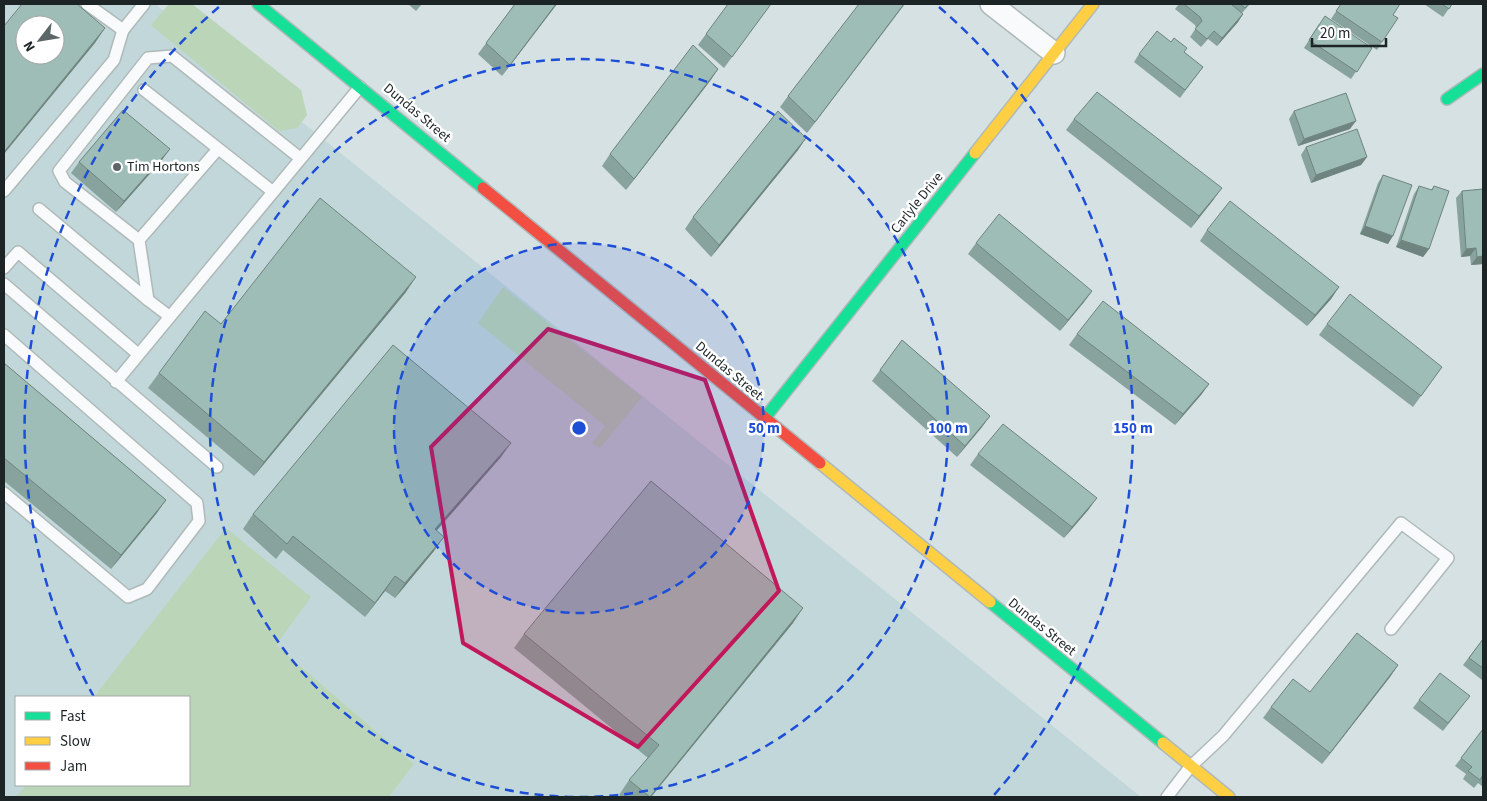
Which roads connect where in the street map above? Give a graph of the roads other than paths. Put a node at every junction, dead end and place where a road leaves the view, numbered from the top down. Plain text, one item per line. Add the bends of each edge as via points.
1 (87, 4) edge
2 (144, 4) edge
3 (258, 4) edge
4 (992, 4) edge
5 (1093, 4) edge
6 (123, 30) junction
7 (1054, 52) junction
8 (1483, 74) edge
9 (361, 86) junction
10 (144, 90) dead end
11 (1447, 99) dead end
12 (218, 149) junction
13 (300, 158) junction
14 (4, 191) edge
15 (272, 191) junction
16 (39, 209) dead end
17 (139, 240) junction
18 (4, 268) edge
19 (4, 284) edge
20 (148, 300) junction
21 (169, 316) junction
22 (4, 335) edge
23 (138, 354) junction
24 (116, 382) junction
25 (764, 420) junction
26 (217, 467) dead end
27 (4, 493) edge
28 (1390, 629) dead end
29 (1190, 767) junction
30 (1167, 797) edge
31 (1229, 797) edge

1 - 6 lane
2 - 6 lane
3 - 9 main road, Dundas Street
4 - 7 street
5 - 7 main road, Carlyle Drive
6 - 14 lane via 114,60
7 - 25 main road, Carlyle Drive
8 - 11 main road
9 - 13 lane
9 - 25 main road, Dundas Street
10 - 12 lane
12 - 15 lane
12 - 17 lane
13 - 15 lane
13 - 17 lane via 172,56 148,58 59,170 65,182
15 - 21 lane
16 - 20 lane
17 - 20 lane
18 - 23 lane via 18,252
19 - 24 lane
20 - 21 lane
21 - 23 lane
22 - 27 lane via 197,503 199,521 147,589 128,597
23 - 24 lane
24 - 26 lane
25 - 29 main road, Dundas Street
28 - 29 lane via 1448,558 1401,523 1223,736
29 - 30 lane
29 - 31 main road, Dundas Street

